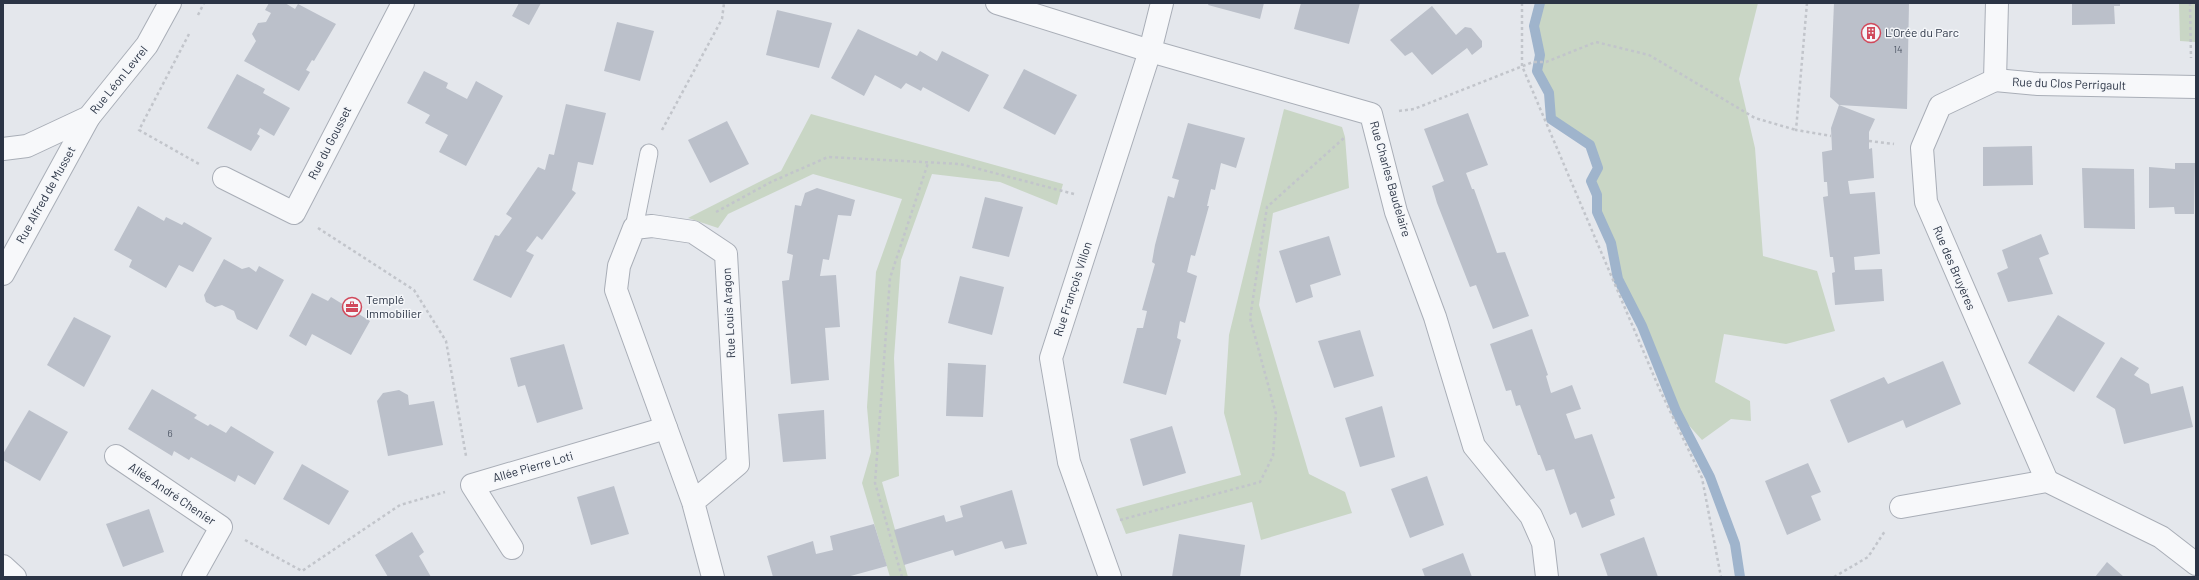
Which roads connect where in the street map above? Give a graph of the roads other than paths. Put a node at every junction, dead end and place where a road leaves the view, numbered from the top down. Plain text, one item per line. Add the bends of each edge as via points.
1 (170, 3) edge
2 (403, 3) edge
3 (997, 3) edge
4 (1162, 3) edge
5 (1996, 3) edge
6 (1150, 51) junction
7 (1995, 80) junction
8 (2194, 87) edge
9 (89, 117) junction
10 (3, 150) edge
11 (649, 153) road end
12 (224, 178) road end
13 (634, 228) junction
14 (3, 274) edge
15 (666, 428) junction
16 (116, 456) dead end
17 (2047, 481) junction
18 (693, 502) junction
19 (1900, 507) road end
20 (512, 548) dead end
21 (2196, 564) edge
22 (3, 566) edge
23 (15, 577) edge
24 (193, 577) edge
25 (713, 577) edge
26 (1110, 577) edge
27 (1547, 577) edge

1 - 9 street, Rue Léon Levrel via 147,45
2 - 12 street, Rue du Gousset via 294,213
3 - 6 street, Rue Charles Baudelaire
4 - 6 street, Rue François Villon
5 - 7 street, Rue du Clos Perrigault
6 - 26 street, Rue François Villon via 1051,358 1069,462
6 - 27 street, Rue Charles Baudelaire via 1371,114 1396,212 1435,317 1474,446 1531,516 1544,543
7 - 8 street, Rue du Clos Perrigault via 2038,84
7 - 17 street, Rue des Bruyères via 1940,106 1922,148 1926,202
9 - 10 street, Rue Léon Levrel via 27,146
9 - 14 street, Rue Alfred de Musset
11 - 13 lane
13 - 15 street via 619,266 616,290
13 - 18 street, Rue Louis Aragon via 652,226 693,232 726,254 738,464
15 - 18 street
15 - 20 street, Allée Pierre Loti via 472,485
16 - 24 street, Allée André Chenier via 221,527
17 - 19 street
17 - 21 street via 2161,537
18 - 25 street
22 - 23 street

